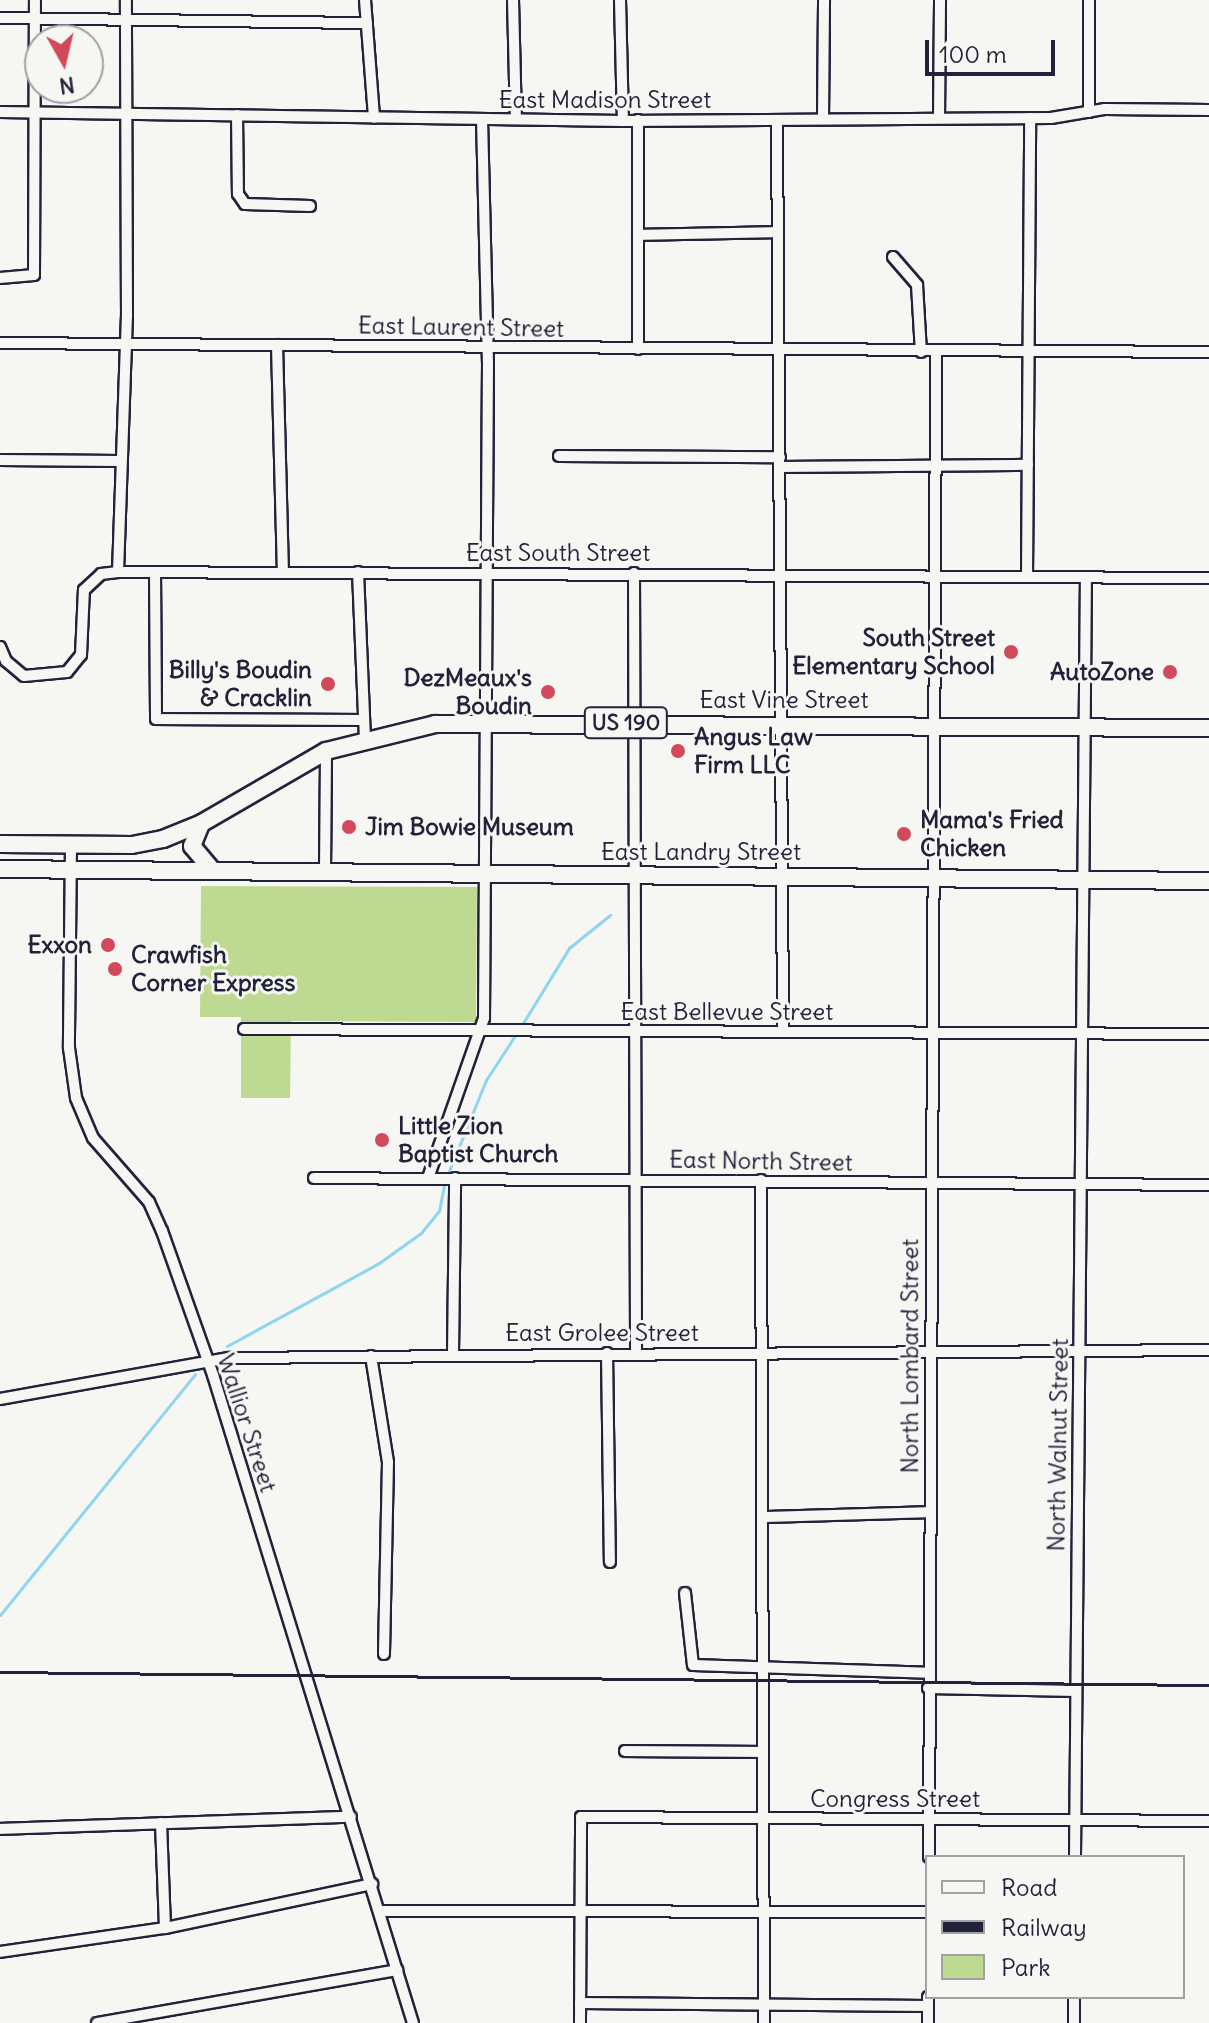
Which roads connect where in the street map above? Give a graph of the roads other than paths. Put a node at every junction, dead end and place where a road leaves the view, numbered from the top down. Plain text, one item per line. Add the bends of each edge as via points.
1 (35, 0) edge
2 (126, 0) edge
3 (365, 0) edge
4 (513, 0) edge
5 (620, 0) edge
6 (824, 0) edge
7 (940, 0) edge
8 (1089, 0) edge
9 (0, 18) edge
10 (35, 18) junction
11 (126, 20) junction
12 (367, 23) junction
13 (1209, 110) edge
14 (0, 112) edge
15 (35, 112) junction
16 (1089, 112) junction
17 (126, 114) junction
18 (237, 115) junction
19 (374, 118) junction
20 (939, 118) junction
21 (1030, 118) junction
22 (516, 119) junction
23 (823, 119) junction
24 (482, 120) junction
25 (638, 120) junction
26 (777, 120) junction
27 (623, 121) junction
28 (310, 206) dead end
29 (778, 232) junction
30 (638, 235) junction
31 (893, 257) dead end
32 (0, 278) edge
33 (0, 343) edge
34 (125, 344) junction
35 (277, 345) junction
36 (486, 349) junction
37 (638, 349) junction
38 (778, 350) junction
39 (921, 352) junction
40 (936, 352) junction
41 (1209, 352) edge
42 (1028, 353) junction
43 (559, 456) dead end
44 (0, 460) edge
45 (119, 461) junction
46 (780, 462) junction
47 (1028, 465) junction
48 (937, 466) junction
49 (118, 572) junction
50 (155, 572) junction
51 (358, 572) junction
52 (283, 573) junction
53 (634, 573) junction
54 (487, 574) junction
55 (781, 575) junction
56 (935, 576) junction
57 (1027, 576) junction
58 (1086, 577) junction
59 (1209, 578) edge
60 (0, 647) edge
61 (361, 720) junction
62 (486, 722) junction
63 (635, 723) junction
64 (782, 724) junction
65 (934, 725) junction
66 (1085, 727) junction
67 (1209, 728) edge
68 (365, 738) junction
69 (326, 751) junction
70 (202, 823) junction
71 (0, 844) edge
72 (71, 845) junction
73 (0, 869) edge
74 (71, 870) junction
75 (212, 870) junction
76 (325, 871) junction
77 (485, 874) junction
78 (633, 876) junction
79 (784, 876) junction
80 (933, 878) junction
81 (1083, 880) junction
82 (1209, 881) edge
83 (244, 1029) dead end
84 (483, 1030) junction
85 (632, 1031) junction
86 (783, 1031) junction
87 (932, 1032) junction
88 (1082, 1033) junction
89 (1209, 1034) edge
90 (314, 1178) dead end
91 (428, 1178) junction
92 (449, 1178) junction
93 (632, 1180) junction
94 (761, 1180) junction
95 (931, 1182) junction
96 (1080, 1183) junction
97 (1209, 1185) edge
98 (930, 1350) junction
99 (1078, 1350) junction
100 (1209, 1350) edge
101 (760, 1352) junction
102 (607, 1353) junction
103 (636, 1353) junction
104 (453, 1354) junction
105 (371, 1356) junction
106 (206, 1359) junction
107 (0, 1399) edge
108 (929, 1512) junction
109 (763, 1517) junction
110 (610, 1562) dead end
111 (685, 1593) dead end
112 (384, 1654) dead end
113 (763, 1674) junction
114 (928, 1680) junction
115 (1076, 1691) junction
116 (625, 1751) dead end
117 (763, 1752) junction
118 (351, 1817) junction
119 (1075, 1818) junction
120 (764, 1819) junction
121 (929, 1819) junction
122 (1209, 1821) edge
123 (161, 1823) junction
124 (0, 1829) edge
125 (929, 1855) edge
126 (1075, 1855) edge
127 (372, 1884) junction
128 (764, 1909) junction
129 (380, 1911) junction
130 (582, 1911) junction
131 (925, 1912) edge
132 (165, 1928) junction
133 (0, 1952) edge
134 (397, 1970) junction
135 (1074, 1999) edge
136 (928, 2002) edge
137 (580, 2003) junction
138 (764, 2004) junction
139 (97, 2023) edge
140 (413, 2023) edge
141 (580, 2023) edge
142 (764, 2023) edge
143 (928, 2023) edge
144 (1074, 2023) edge

1 - 10 street
2 - 11 street
3 - 12 street
4 - 22 street
5 - 27 street
6 - 23 street
7 - 20 street
8 - 16 street
9 - 10 street
10 - 11 street
10 - 15 street
11 - 12 street
11 - 17 street
12 - 19 street
13 - 16 street, East Madison Street
14 - 15 street, East Madison Street
15 - 17 street, East Madison Street
15 - 32 street via 34,275
16 - 21 street, East Madison Street
17 - 18 street, East Madison Street
17 - 34 street
18 - 19 street, East Madison Street
18 - 28 street via 238,194 245,204
19 - 24 street, East Madison Street
20 - 21 street, East Madison Street
20 - 23 street, East Madison Street
21 - 42 street
22 - 24 street, East Madison Street
22 - 27 street, East Madison Street
23 - 26 street, East Madison Street
24 - 36 street
25 - 26 street, East Madison Street
25 - 27 street, East Madison Street
25 - 30 street
26 - 29 street
29 - 30 street
29 - 38 street
30 - 37 street
31 - 39 street via 917,285
33 - 34 street, East Laurent Street
34 - 35 street, East Laurent Street
34 - 45 street
35 - 36 street, East Laurent Street
35 - 52 street
36 - 37 street, East Laurent Street
36 - 54 street
37 - 38 street, East Laurent Street
38 - 39 street, East Laurent Street
38 - 46 street
39 - 40 street, East Laurent Street
40 - 42 street
40 - 48 street, North Lombard Street
41 - 42 street
42 - 47 street
43 - 46 street
44 - 45 street
45 - 49 street
46 - 48 street
46 - 55 street
47 - 48 street
47 - 57 street
48 - 56 street, North Lombard Street
49 - 50 street, East South Street
49 - 60 street, East South Street via 101,574 84,590 81,655 67,672 24,676 6,661
50 - 52 street, East South Street
50 - 61 street via 156,719
51 - 52 street, East South Street
51 - 54 street, East South Street
51 - 61 street
53 - 54 street, East South Street
53 - 55 street, East South Street
53 - 63 street
54 - 62 street
55 - 56 street, East South Street
55 - 64 street
56 - 57 street, East South Street
56 - 65 street, North Lombard Street
57 - 58 street, East South Street
58 - 59 street, East South Street
58 - 66 street, North Walnut Street
61 - 68 street
62 - 63 highway, East Vine Street / US 190
62 - 68 highway, East Vine Street / US 190 via 414,727
62 - 77 street
63 - 64 highway, East Vine Street / US 190
63 - 78 street
64 - 65 highway, East Vine Street / US 190
64 - 79 street
65 - 66 highway, East Vine Street / US 190
65 - 80 street, North Lombard Street
66 - 67 highway, East Vine Street / US 190
66 - 81 street, North Walnut Street
68 - 69 highway, East Vine Street / US 190
69 - 70 highway, East Vine Street / US 190
69 - 76 street
70 - 72 highway, East Vine Street / US 190 via 145,844
70 - 75 highway via 192,846
71 - 72 highway, East Vine Street / US 190
72 - 74 street, Wallior Street
73 - 74 highway, East Landry Street
74 - 75 highway, East Landry Street
74 - 106 street, Wallior Street via 69,1048 76,1098 105,1156 154,1211
75 - 76 highway, East Landry Street
76 - 77 highway, East Landry Street
77 - 78 highway, East Landry Street
77 - 84 street
78 - 79 highway, East Landry Street
78 - 85 street
79 - 80 highway, East Landry Street
79 - 86 street
80 - 81 highway, East Landry Street
80 - 87 street, North Lombard Street
81 - 82 highway, East Landry Street
81 - 88 street, North Walnut Street
83 - 84 street, East Bellevue Street
84 - 85 street, East Bellevue Street
84 - 91 street
85 - 86 street, East Bellevue Street
85 - 93 street
86 - 87 street, East Bellevue Street
87 - 88 street, East Bellevue Street
87 - 95 street, North Lombard Street
88 - 89 street, East Bellevue Street
88 - 96 street, North Walnut Street
90 - 91 street, East North Street
91 - 92 street, East North Street
92 - 93 street, East North Street
92 - 104 street
93 - 94 street, East North Street
93 - 103 street
94 - 95 street, East North Street
94 - 101 street
95 - 96 street, East North Street
95 - 98 street, North Lombard Street
96 - 97 street, East North Street
96 - 99 street, North Walnut Street
98 - 99 street, East Grolee Street
98 - 101 street, East Grolee Street
98 - 108 street, North Lombard Street
99 - 100 street, East Grolee Street
99 - 115 street, North Walnut Street
101 - 103 street, East Grolee Street
101 - 109 street
102 - 103 street, East Grolee Street
102 - 104 street, East Grolee Street
102 - 110 street
104 - 105 street, East Grolee Street
105 - 106 street, East Grolee Street
105 - 112 street via 388,1462
106 - 107 street, East Grolee Street
106 - 118 street, Wallior Street
108 - 109 street
108 - 114 street, North Lombard Street
109 - 113 street
111 - 113 street via 693,1665
113 - 114 street
113 - 117 street
114 - 115 street
114 - 121 street, North Lombard Street
115 - 119 street, North Walnut Street
116 - 117 street
117 - 120 street
118 - 123 street
118 - 127 street, Wallior Street
119 - 121 street, Congress Street
119 - 122 street, Congress Street
119 - 126 street, North Walnut Street
120 - 121 street, Congress Street
120 - 128 street
120 - 130 street, Congress Street via 581,1817
121 - 125 street, North Lombard Street
123 - 124 street
123 - 132 street
127 - 129 street, Wallior Street
127 - 132 street
128 - 130 street
128 - 131 street
128 - 138 street
129 - 130 street
129 - 134 street, Wallior Street
130 - 137 street
132 - 133 street
134 - 139 street
134 - 140 street, Wallior Street
135 - 144 street
136 - 138 street
136 - 143 street
137 - 138 street
137 - 141 street
138 - 142 street

